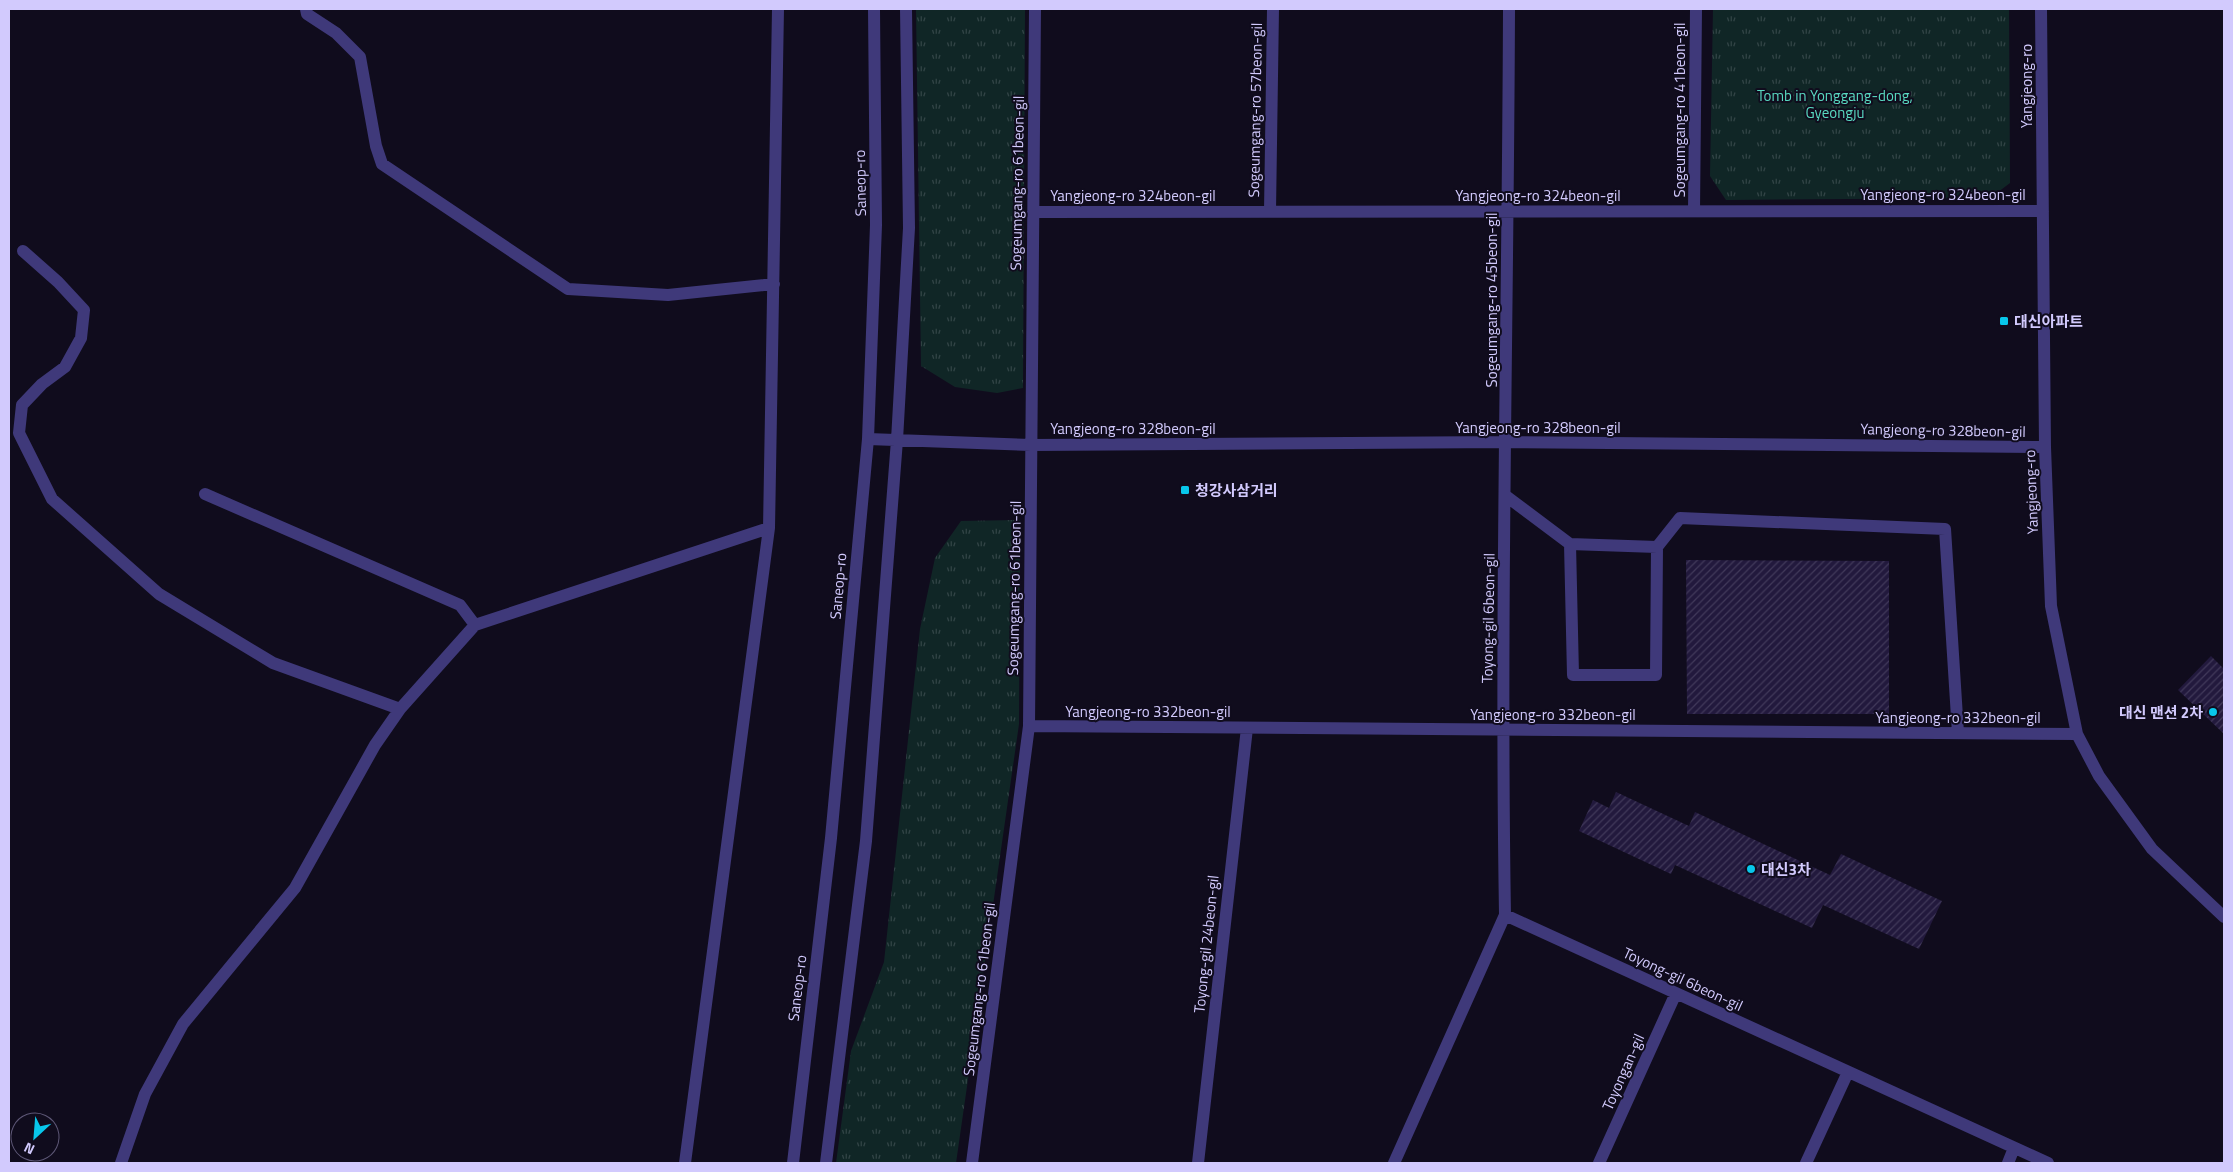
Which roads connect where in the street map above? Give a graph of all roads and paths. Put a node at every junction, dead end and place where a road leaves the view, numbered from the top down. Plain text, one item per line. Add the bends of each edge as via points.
1 (306, 9) edge
2 (778, 9) edge
3 (874, 9) edge
4 (906, 9) edge
5 (1035, 9) edge
6 (1273, 9) edge
7 (1509, 9) edge
8 (1696, 9) edge
9 (2041, 9) edge
10 (1270, 211) junction
11 (1508, 211) junction
12 (1694, 211) junction
13 (2043, 211) junction
14 (1033, 212) junction
15 (23, 251) dead end
16 (774, 284) junction
17 (868, 439) junction
18 (897, 440) junction
19 (1506, 442) junction
20 (1031, 445) junction
21 (2045, 447) junction
22 (205, 494) dead end
23 (1506, 496) junction
24 (769, 528) junction
25 (1570, 544) junction
26 (1657, 547) junction
27 (476, 625) junction
28 (400, 709) junction
29 (1028, 726) junction
30 (1247, 728) junction
31 (1502, 730) junction
32 (1958, 733) junction
33 (2077, 734) junction
34 (1505, 915) junction
35 (2224, 917) edge
36 (1676, 993) junction
37 (1848, 1072) junction
38 (2014, 1148) junction
39 (120, 1163) edge
40 (685, 1163) edge
41 (793, 1163) edge
42 (826, 1163) edge
43 (972, 1163) edge
44 (1198, 1163) edge
45 (1394, 1163) edge
46 (1600, 1163) edge
47 (1806, 1163) edge
48 (2008, 1163) edge
49 (2048, 1163) edge

1 - 16 street via 307,14 336,33 360,58 382,164 568,289 668,295
2 - 16 street
3 - 17 street, Saneop-ro via 876,225
4 - 18 street via 909,228
5 - 14 street, Sogeumgang-ro 61beon-gil
6 - 10 street, Sogeumgang-ro 57beon-gil
7 - 11 street, Sogeumgang-ro 45beon-gil
8 - 12 street, Sogeumgang-ro 41beon-gil
9 - 13 street, Yangjeong-ro
10 - 11 street, Yangjeong-ro 324beon-gil
10 - 14 street, Yangjeong-ro 324beon-gil
11 - 12 street, Yangjeong-ro 324beon-gil
11 - 19 street, Sogeumgang-ro 45beon-gil
12 - 13 street, Yangjeong-ro 324beon-gil
13 - 21 street, Yangjeong-ro
14 - 20 street, Sogeumgang-ro 61beon-gil
15 - 28 street via 84,310 81,338 65,366 22,405 19,433 52,499 159,594 273,663
16 - 24 street
17 - 18 street, Yangjeong-ro 328beon-gil
17 - 41 street, Saneop-ro via 831,838
18 - 20 street, Yangjeong-ro 328beon-gil
18 - 42 street via 866,842
19 - 20 street, Yangjeong-ro 328beon-gil
19 - 21 street, Yangjeong-ro 328beon-gil
19 - 23 street, Toyong-gil 6beon-gil
20 - 29 street, Sogeumgang-ro 61beon-gil
21 - 33 street, Yangjeong-ro via 2051,606
22 - 27 street via 460,605
23 - 25 street
23 - 31 street, Toyong-gil 6beon-gil
24 - 27 street
24 - 40 street
25 - 26 street
25 - 26 street via 1573,675 1656,675
26 - 32 street via 1680,518 1945,529
27 - 28 street
28 - 39 street via 375,745 295,888 183,1024 145,1094
29 - 30 street, Yangjeong-ro 332beon-gil
29 - 43 street, Sogeumgang-ro 61beon-gil
30 - 31 street, Yangjeong-ro 332beon-gil
30 - 44 street, Toyong-gil 24beon-gil
31 - 32 street, Yangjeong-ro 332beon-gil
31 - 34 street, Toyong-gil 6beon-gil
32 - 33 street, Yangjeong-ro 332beon-gil
33 - 35 street, Yangjeong-ro via 2100,776 2152,849
34 - 36 street, Toyong-gil 6beon-gil
34 - 45 street, Toyong-gil 6beon-gil
36 - 37 street, Toyong-gil 6beon-gil
36 - 46 street, Toyongan-gil
37 - 38 street, Toyong-gil 6beon-gil
37 - 47 street
38 - 48 street
38 - 49 street, Toyong-gil 6beon-gil

